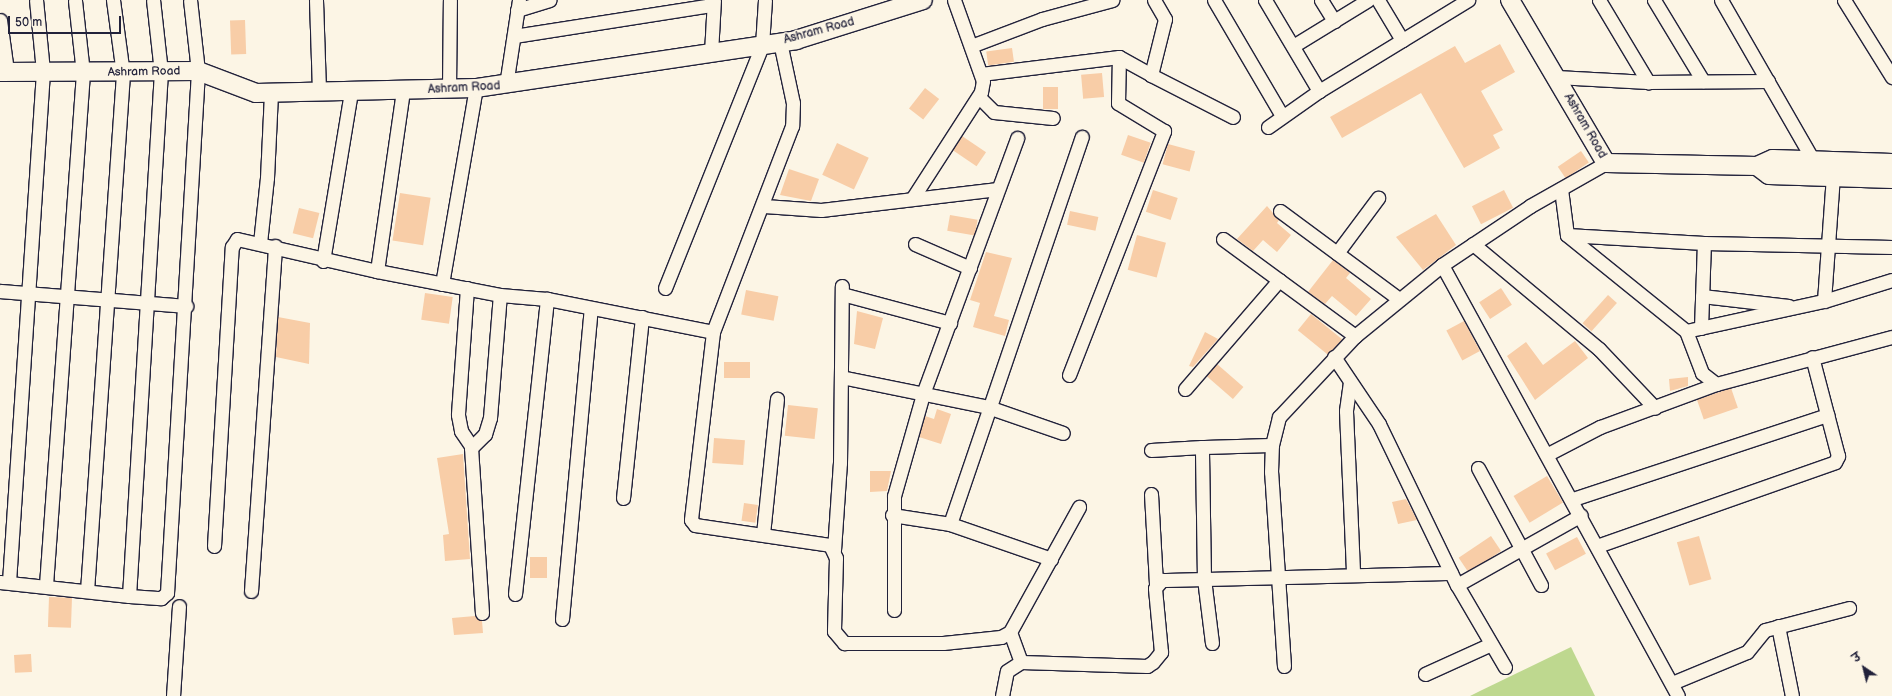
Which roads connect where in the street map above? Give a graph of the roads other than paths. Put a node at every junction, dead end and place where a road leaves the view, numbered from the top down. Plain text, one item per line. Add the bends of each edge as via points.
1 (36, 0) edge
2 (75, 0) edge
3 (113, 0) edge
4 (152, 0) edge
5 (190, 0) edge
6 (316, 0) edge
7 (450, 0) edge
8 (549, 0) edge
9 (765, 0) edge
10 (923, 0) edge
11 (954, 0) edge
12 (1112, 0) edge
13 (1154, 0) edge
14 (1214, 0) edge
15 (1265, 0) edge
16 (1322, 0) edge
17 (1368, 0) edge
18 (1378, 0) edge
19 (1468, 0) edge
20 (1510, 0) edge
21 (1599, 0) edge
22 (1654, 0) edge
23 (1845, 0) edge
24 (1727, 2) edge
25 (713, 3) edge
26 (518, 5) edge
27 (0, 20) edge
28 (1334, 21) junction
29 (514, 36) junction
30 (1402, 40) junction
31 (780, 42) junction
32 (762, 45) junction
33 (971, 46) junction
34 (1293, 46) junction
35 (710, 53) junction
36 (1119, 58) junction
37 (42, 71) junction
38 (198, 71) junction
39 (4, 72) edge
40 (161, 72) junction
41 (83, 73) junction
42 (123, 74) junction
43 (981, 74) junction
44 (1151, 75) junction
45 (1556, 77) junction
46 (1892, 77) edge
47 (1703, 81) junction
48 (1768, 81) junction
49 (1648, 82) junction
50 (506, 85) junction
51 (476, 88) junction
52 (450, 89) junction
53 (403, 91) junction
54 (1319, 91) junction
55 (320, 92) junction
56 (351, 92) junction
57 (271, 93) junction
58 (979, 97) junction
59 (1282, 116) junction
60 (1233, 117) dead end
61 (1053, 118) dead end
62 (1268, 127) dead end
63 (1082, 137) dead end
64 (1016, 138) dead end
65 (1892, 163) edge
66 (1606, 164) junction
67 (1812, 167) junction
68 (1833, 176) junction
69 (1892, 179) edge
70 (998, 189) junction
71 (1561, 189) junction
72 (1378, 198) dead end
73 (912, 199) junction
74 (764, 206) junction
75 (1280, 211) dead end
76 (1567, 235) junction
77 (1223, 239) dead end
78 (260, 243) junction
79 (915, 244) dead end
80 (1473, 244) junction
81 (1704, 244) junction
82 (275, 246) junction
83 (1828, 247) junction
84 (1892, 247) edge
85 (1337, 253) junction
86 (323, 261) junction
87 (1442, 265) junction
88 (970, 268) junction
89 (377, 271) junction
90 (1279, 280) junction
91 (1892, 280) edge
92 (442, 284) junction
93 (467, 288) junction
94 (665, 288) dead end
95 (0, 291) edge
96 (28, 294) junction
97 (500, 295) junction
98 (1702, 296) junction
99 (68, 298) junction
100 (547, 299) junction
101 (1399, 299) junction
102 (108, 301) junction
103 (1824, 301) junction
104 (145, 303) junction
105 (186, 306) junction
106 (1798, 307) junction
107 (591, 308) junction
108 (642, 317) junction
109 (950, 323) junction
110 (1701, 328) junction
111 (713, 332) junction
112 (1686, 332) junction
113 (1355, 336) junction
114 (1892, 337) edge
115 (1334, 357) junction
116 (1812, 357) junction
117 (1069, 376) dead end
118 (841, 378) junction
119 (1350, 382) junction
120 (1716, 384) junction
121 (1185, 389) dead end
122 (923, 394) junction
123 (777, 399) dead end
124 (988, 407) junction
125 (1655, 408) junction
126 (1827, 414) junction
127 (1063, 433) dead end
128 (1272, 445) junction
129 (471, 446) junction
130 (1202, 447) junction
131 (1151, 450) dead end
132 (1548, 454) junction
133 (1478, 468) dead end
134 (1151, 494) dead end
135 (623, 498) dead end
136 (1573, 499) junction
137 (1079, 507) dead end
138 (892, 515) junction
139 (1581, 515) junction
140 (950, 524) junction
141 (763, 534) junction
142 (214, 546) dead end
143 (1597, 546) junction
144 (1521, 549) junction
145 (834, 550) junction
146 (1051, 559) junction
147 (1353, 574) junction
148 (1204, 579) junction
149 (1278, 579) junction
150 (1454, 579) junction
151 (4, 582) edge
152 (1156, 584) junction
153 (46, 585) junction
154 (1541, 585) dead end
155 (86, 591) junction
156 (251, 591) dead end
157 (515, 594) dead end
158 (129, 596) junction
159 (179, 606) dead end
160 (1849, 608) dead end
161 (894, 610) dead end
162 (482, 614) dead end
163 (562, 619) dead end
164 (1778, 626) junction
165 (1010, 632) junction
166 (1212, 643) dead end
167 (1491, 644) junction
168 (1022, 662) junction
169 (1284, 666) dead end
170 (1505, 667) dead end
171 (1425, 674) dead end
172 (1672, 683) junction
173 (173, 696) edge
174 (1002, 696) edge
175 (1678, 696) edge
176 (1792, 696) edge

1 - 37 street
2 - 41 street
3 - 42 street
4 - 40 street
5 - 38 street
6 - 55 street
7 - 52 street
8 - 26 street
9 - 32 street
10 - 31 street, Ashram Road
11 - 33 street
12 - 33 street via 1042,19
13 - 44 street via 1165,19
14 - 59 street
15 - 34 street
16 - 28 street
17 - 28 street
18 - 30 street
19 - 30 street
20 - 45 street, Ashram Road
21 - 49 street
22 - 47 street
23 - 46 street
24 - 48 street
25 - 29 street
25 - 35 street
26 - 29 street
27 - 39 street
28 - 34 street
29 - 50 street
30 - 54 street
31 - 32 street, Ashram Road
31 - 74 street via 794,115
32 - 35 street, Ashram Road
32 - 94 street
33 - 43 street
34 - 54 street
35 - 50 street, Ashram Road
36 - 43 street
36 - 44 street
36 - 117 street via 1118,103 1164,131
37 - 39 street, Ashram Road
37 - 41 street, Ashram Road
37 - 96 street
38 - 40 street, Ashram Road
38 - 57 street, Ashram Road via 256,93
38 - 105 street
40 - 42 street, Ashram Road
40 - 104 street
41 - 42 street, Ashram Road
41 - 99 street
42 - 102 street
43 - 58 street
44 - 60 street
45 - 49 street
45 - 66 street, Ashram Road
47 - 48 street
47 - 49 street
48 - 67 street
50 - 51 street, Ashram Road
51 - 52 street, Ashram Road
51 - 92 street
52 - 53 street, Ashram Road
53 - 56 street, Ashram Road
53 - 89 street
54 - 59 street
55 - 56 street, Ashram Road
55 - 57 street, Ashram Road
56 - 86 street
57 - 78 street via 268,178
58 - 61 street via 994,112
58 - 73 street
59 - 62 street
63 - 124 street
64 - 70 street
65 - 67 street, Ashram Road
66 - 67 street, Ashram Road via 1757,166 1769,175
66 - 71 street
67 - 68 street, Ashram Road
68 - 69 street, Ashram Road
68 - 83 street
70 - 73 street
70 - 88 street
71 - 76 street
71 - 80 street
72 - 85 street
73 - 74 street via 821,210
74 - 111 street
75 - 85 street
76 - 81 street
76 - 112 street
77 - 90 street
78 - 82 street
78 - 142 street via 240,239 232,247
79 - 88 street
80 - 87 street
80 - 125 street via 1599,349
81 - 83 street
81 - 98 street
82 - 86 street
82 - 156 street
83 - 84 street
83 - 103 street
85 - 101 street
86 - 89 street
87 - 101 street
87 - 132 street
88 - 109 street
89 - 92 street
90 - 113 street
90 - 121 street
91 - 103 street
92 - 93 street
93 - 97 street
93 - 129 street via 458,415 462,430
95 - 96 street
96 - 99 street
96 - 151 street
97 - 100 street
97 - 129 street via 490,418 485,434
98 - 106 street
98 - 110 street
99 - 102 street
99 - 153 street
100 - 107 street
100 - 157 street
101 - 113 street
102 - 104 street
102 - 155 street
103 - 106 street
104 - 105 street
104 - 158 street
105 - 158 street via 167,593 161,598
106 - 110 street
107 - 108 street
107 - 163 street
108 - 111 street
108 - 135 street
109 - 118 street via 842,290
109 - 122 street
110 - 112 street
111 - 141 street via 690,517 695,525
112 - 120 street via 1702,374
113 - 115 street
114 - 116 street
115 - 119 street
115 - 128 street via 1280,417
116 - 120 street
116 - 126 street
118 - 122 street
118 - 145 street
119 - 147 street via 1346,411
119 - 150 street via 1379,424
120 - 125 street
122 - 124 street
122 - 138 street
123 - 141 street
124 - 127 street
124 - 140 street
125 - 132 street via 1600,427
126 - 136 street
126 - 143 street via 1838,456 1832,464
128 - 130 street
128 - 149 street
129 - 162 street
130 - 131 street
130 - 148 street
132 - 136 street
133 - 144 street
134 - 152 street
136 - 139 street
137 - 146 street
138 - 140 street
138 - 161 street
139 - 143 street
139 - 144 street
140 - 146 street
141 - 145 street via 818,541
143 - 172 street via 1639,629
144 - 150 street
144 - 154 street
145 - 165 street via 834,631 844,643 942,643 1001,637
146 - 165 street
147 - 149 street
147 - 150 street
148 - 149 street
148 - 152 street via 1162,580
148 - 166 street
149 - 169 street
150 - 167 street
151 - 153 street
152 - 168 street via 1161,652 1154,662 1147,666
153 - 155 street
155 - 158 street
159 - 173 street
160 - 164 street
164 - 172 street via 1762,631 1747,652
164 - 176 street
165 - 168 street
167 - 170 street
167 - 171 street
168 - 174 street via 1007,671
172 - 175 street

